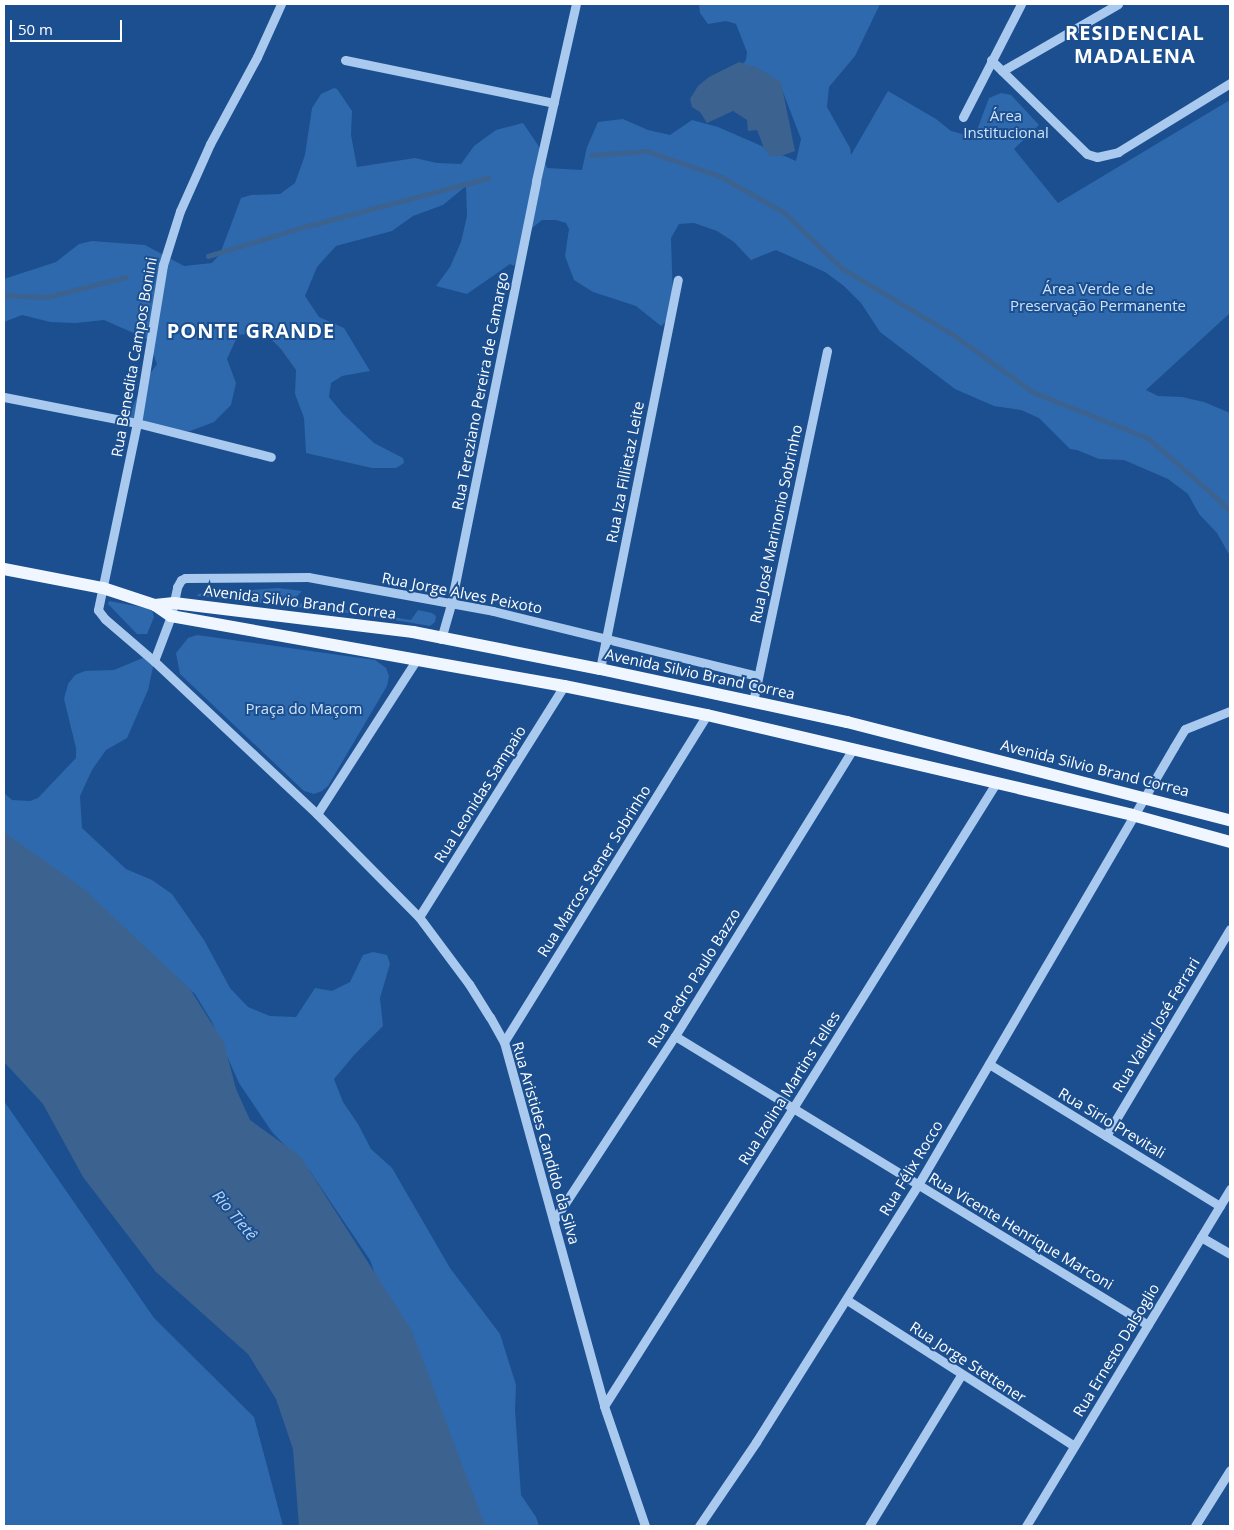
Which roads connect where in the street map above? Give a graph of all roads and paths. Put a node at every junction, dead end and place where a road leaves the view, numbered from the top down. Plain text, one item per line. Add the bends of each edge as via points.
1 (281, 4) edge
2 (576, 4) edge
3 (1021, 4) edge
4 (1118, 4) edge
5 (345, 60) dead end
6 (991, 60) junction
7 (1002, 71) junction
8 (1230, 83) edge
9 (554, 103) junction
10 (963, 117) dead end
11 (678, 280) dead end
12 (827, 351) dead end
13 (4, 397) edge
14 (137, 423) junction
15 (271, 457) dead end
16 (4, 569) edge
17 (104, 588) junction
18 (174, 603) junction
19 (155, 604) junction
20 (451, 604) junction
21 (171, 616) junction
22 (606, 638) junction
23 (441, 639) junction
24 (417, 659) junction
25 (154, 661) junction
26 (600, 669) junction
27 (758, 676) junction
28 (564, 686) junction
29 (752, 702) junction
30 (1230, 711) edge
31 (707, 715) junction
32 (853, 749) junction
33 (996, 783) junction
34 (1144, 796) junction
35 (318, 814) junction
36 (1132, 815) junction
37 (1230, 820) edge
38 (1230, 842) edge
39 (419, 917) junction
40 (1230, 929) edge
41 (674, 1036) junction
42 (504, 1042) junction
43 (989, 1064) junction
44 (793, 1108) junction
45 (1106, 1136) junction
46 (918, 1185) junction
47 (1230, 1189) edge
48 (1220, 1206) junction
49 (554, 1220) junction
50 (1201, 1237) junction
51 (1230, 1254) edge
52 (847, 1300) junction
53 (1148, 1325) junction
54 (961, 1375) junction
55 (604, 1406) junction
56 (1074, 1446) junction
57 (1230, 1470) edge
58 (645, 1526) edge
59 (699, 1526) edge
60 (868, 1526) edge
61 (1026, 1526) edge
62 (1195, 1526) edge

1 - 14 street, Rua Benedita Campos Bonini via 180,211 163,265
2 - 9 street, Rua Tereziano Pereira de Camargo
3 - 6 street
4 - 7 street
5 - 9 street
6 - 7 street
6 - 10 street
7 - 8 street via 1087,154 1104,157 1118,152
9 - 20 street, Rua Tereziano Pereira de Camargo
11 - 22 street, Rua Iza Fillietaz Leite
12 - 27 street, Rua José Marinonio Sobrinho
13 - 14 street
14 - 15 street
14 - 17 street, Rua Benedita Campos Bonini
16 - 17 main road
17 - 19 main road
17 - 25 street, Rua Aristides Candido da Silva via 98,610
18 - 19 main road, Avenida Silvio Brand Correa
18 - 20 street, Rua Jorge Alves Peixoto via 178,583 185,578 308,577
18 - 21 street, Rua Jorge Alves Peixoto
18 - 23 main road, Avenida Silvio Brand Correa via 413,632
19 - 21 main road
20 - 22 street, Rua Jorge Alves Peixoto
20 - 23 street, Rua Tereziano Pereira de Camargo
21 - 24 main road, Avenida Silvio Brand Correa
21 - 25 street, Rua Jorge Alves Peixoto
22 - 26 street, Rua Iza Fillietaz Leite
22 - 27 street, Rua Jorge Alves Peixoto
23 - 26 main road, Avenida Silvio Brand Correa
24 - 28 main road, Avenida Silvio Brand Correa
24 - 35 street
25 - 35 street, Rua Aristides Candido da Silva
26 - 29 main road, Avenida Silvio Brand Correa
27 - 29 street, Rua José Marinonio Sobrinho
28 - 31 main road, Avenida Silvio Brand Correa
28 - 39 street, Rua Leonidas Sampaio
29 - 34 main road, Avenida Silvio Brand Correa via 856,724
30 - 34 street, Rua Félix Rocco via 1185,729
31 - 32 main road, Avenida Silvio Brand Correa
31 - 42 street, Rua Marcos Stener Sobrinho
32 - 33 main road, Avenida Silvio Brand Correa
32 - 41 street, Rua Pedro Paulo Bazzo
33 - 36 main road, Avenida Silvio Brand Correa
33 - 44 street, Rua Izolina Martins Telles
34 - 36 street, Rua Félix Rocco
34 - 37 main road, Avenida Silvio Brand Correa
35 - 39 street, Rua Aristides Candido da Silva
36 - 38 main road, Avenida Silvio Brand Correa
36 - 43 street, Rua Félix Rocco
39 - 42 street, Rua Aristides Candido da Silva via 469,984
40 - 45 street, Rua Valdir José Ferrari
41 - 44 street, Rua Vicente Henrique Marconi
41 - 49 street, Rua Pedro Paulo Bazzo
42 - 49 street, Rua Aristides Candido da Silva
43 - 45 street, Rua Sirio Previtali
43 - 46 street, Rua Félix Rocco
44 - 46 street, Rua Vicente Henrique Marconi
44 - 55 street, Rua Izolina Martins Telles
45 - 48 street, Rua Sirio Previtali
46 - 52 street, Rua Félix Rocco
46 - 53 street, Rua Vicente Henrique Marconi
47 - 48 street, Rua Ernesto Dalsoglio
48 - 50 street, Rua Ernesto Dalsoglio
49 - 55 street, Rua Aristides Candido da Silva
50 - 51 street
50 - 53 street, Rua Ernesto Dalsoglio
52 - 54 street, Rua Jorge Stettener
52 - 59 street, Rua Félix Rocco
53 - 56 street, Rua Ernesto Dalsoglio
54 - 56 street, Rua Jorge Stettener
54 - 60 street
55 - 58 street, Rua Aristides Candido da Silva
56 - 61 street, Rua Ernesto Dalsoglio
57 - 62 street

